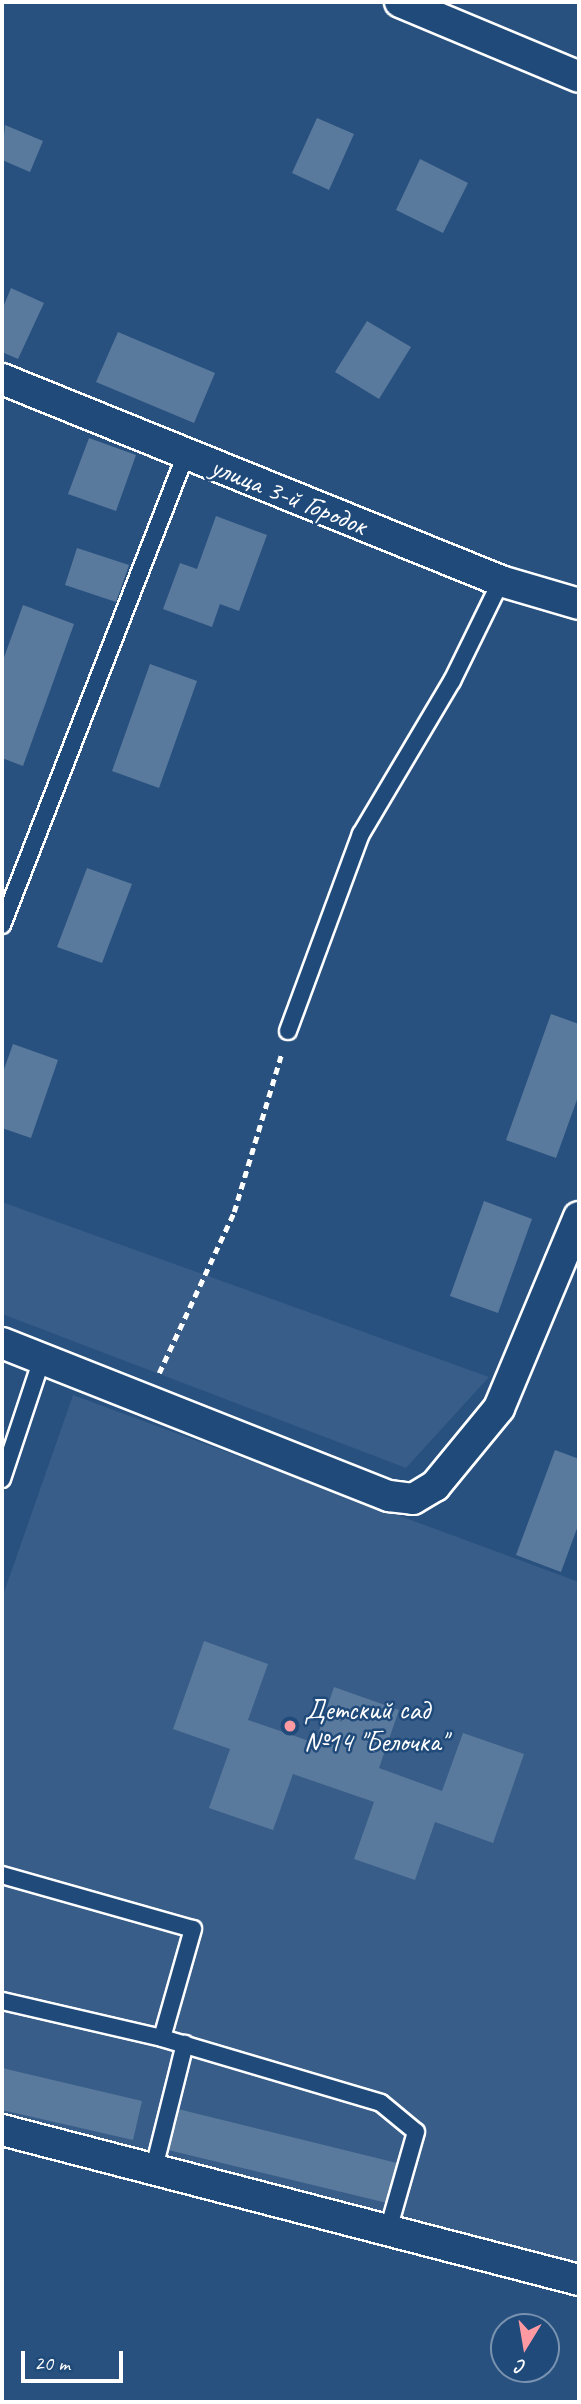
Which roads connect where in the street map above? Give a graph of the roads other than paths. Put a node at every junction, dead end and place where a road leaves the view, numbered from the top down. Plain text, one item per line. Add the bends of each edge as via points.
1 (400, 2) edge
2 (579, 77) edge
3 (2, 379) edge
4 (186, 454) junction
5 (501, 581) junction
6 (579, 604) edge
7 (2, 925) edge
8 (288, 1031) road end
9 (579, 1217) edge
10 (2, 1343) edge
11 (43, 1359) junction
12 (2, 1479) edge
13 (2, 1875) edge
14 (2, 2001) edge
15 (162, 2038) junction
16 (185, 2044) junction
17 (2, 2130) edge
18 (154, 2168) junction
19 (389, 2227) junction
20 (579, 2280) edge

1 - 2 street
3 - 4 street, улица 3-й Городок
4 - 5 street, улица 3-й Городок
4 - 7 lane
5 - 6 street, улица 3-й Городок
5 - 8 lane via 452,681 361,834
9 - 11 street via 499,1408 435,1486 413,1499 389,1496
10 - 11 street
11 - 12 lane
13 - 15 lane via 193,1929
14 - 15 lane
15 - 16 lane
16 - 18 lane
16 - 19 lane via 381,2102 415,2132
17 - 18 street
18 - 19 street
19 - 20 street

